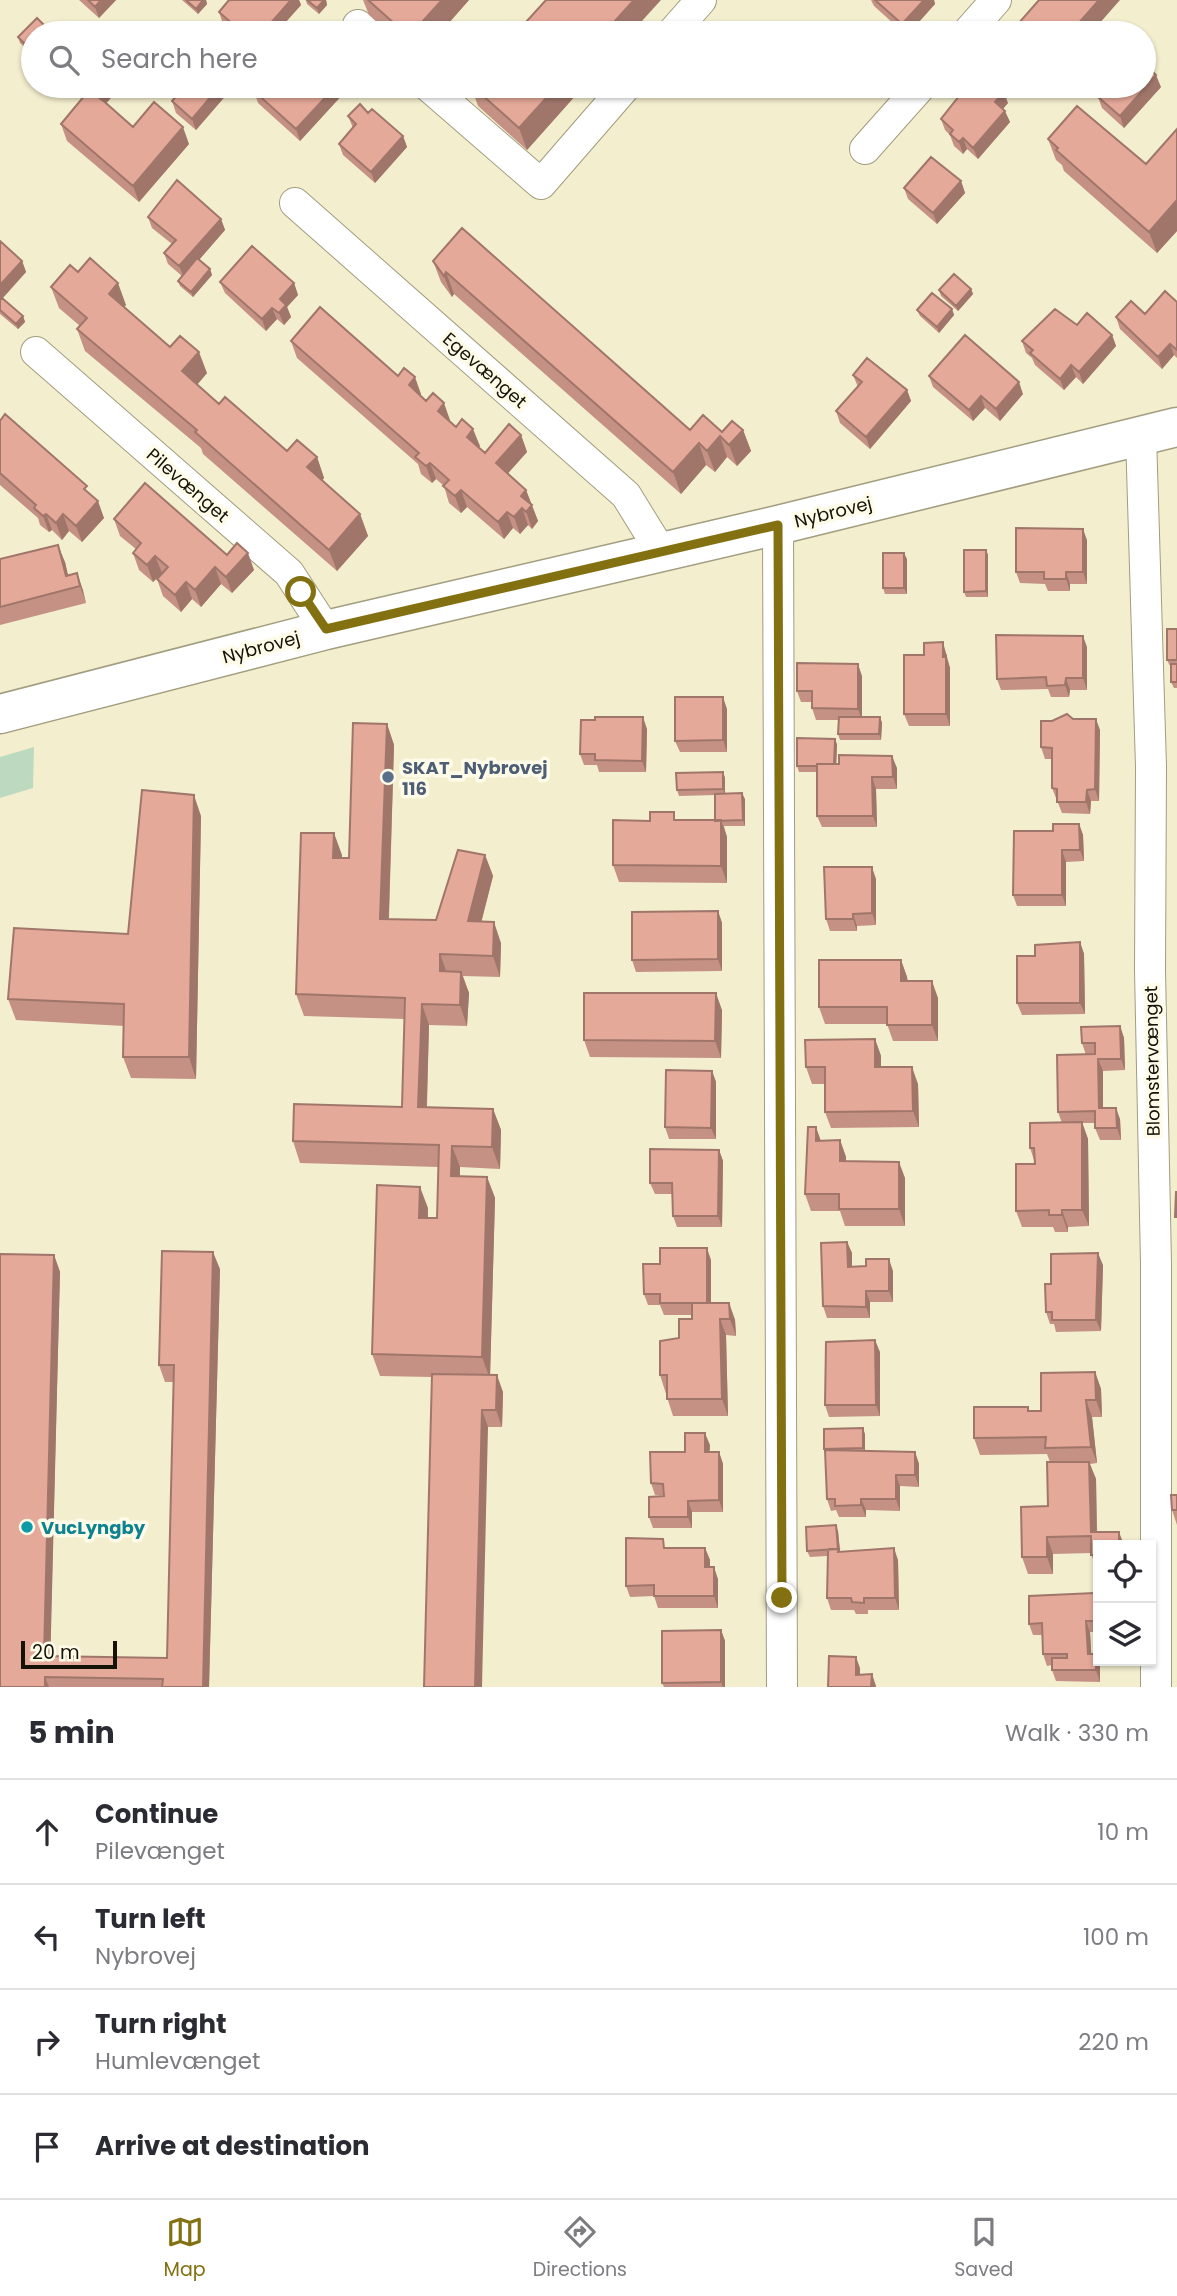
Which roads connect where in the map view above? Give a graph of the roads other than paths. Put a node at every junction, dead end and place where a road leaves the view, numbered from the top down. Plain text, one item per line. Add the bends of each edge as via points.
1 (701, 0) edge
2 (996, 0) edge
3 (683, 21) edge
4 (978, 21) edge
5 (442, 98) edge
6 (616, 98) edge
7 (910, 98) edge
8 (865, 149) dead end
9 (295, 203) dead end
10 (36, 352) dead end
11 (1159, 431) edge
12 (778, 525) junction
13 (660, 550) junction
14 (326, 629) junction
15 (0, 714) edge
16 (782, 1687) edge
17 (1156, 1687) edge

1 - 3 street
2 - 4 street
5 - 6 street via 541,184
7 - 8 street
9 - 13 street, Egevænget via 625,495
10 - 14 street, Pilevænget via 289,573
11 - 12 main road, Nybrovej
11 - 17 street, Blomstervænget via 1143,495 1151,767
12 - 13 main road, Nybrovej
12 - 16 street
13 - 14 main road, Nybrovej
14 - 15 main road, Nybrovej

